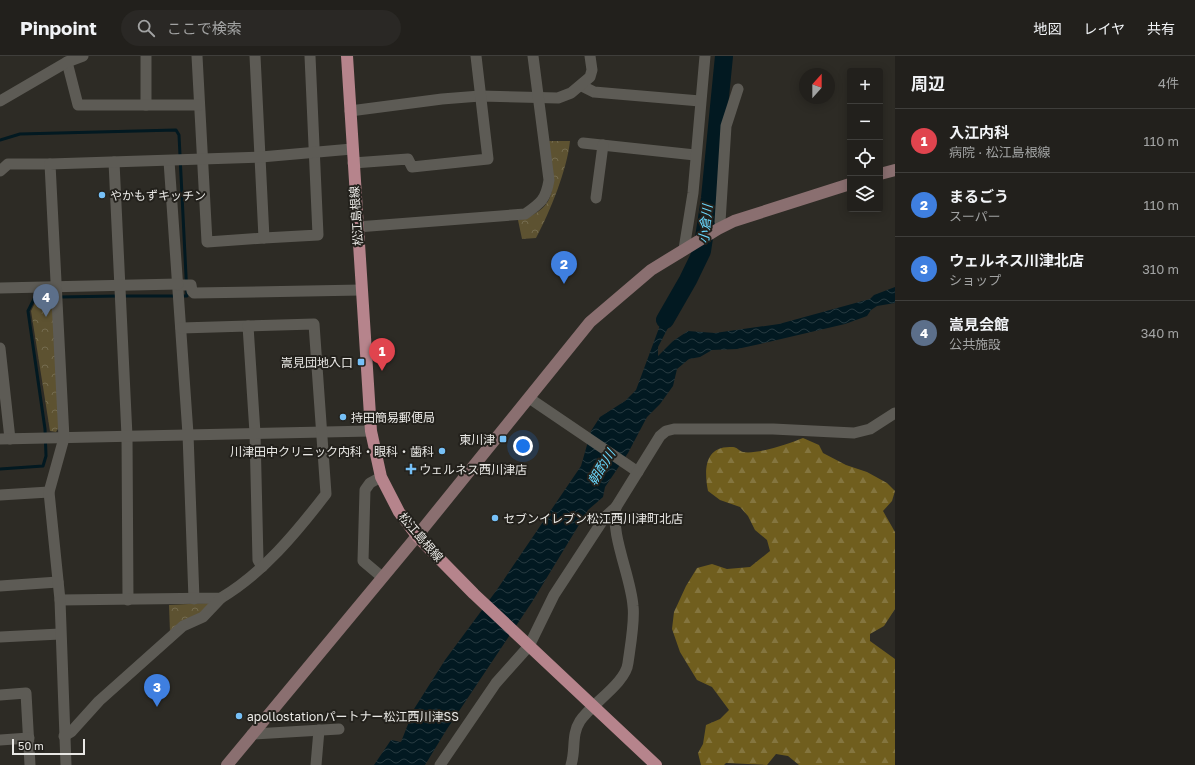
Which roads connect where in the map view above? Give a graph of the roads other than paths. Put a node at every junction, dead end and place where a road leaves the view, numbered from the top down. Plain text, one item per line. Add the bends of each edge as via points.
1 (83, 56) edge
2 (146, 56) edge
3 (197, 56) edge
4 (255, 56) edge
5 (310, 56) edge
6 (347, 56) edge
7 (476, 56) edge
8 (533, 56) edge
9 (590, 56) edge
10 (705, 56) edge
11 (67, 62) junction
12 (582, 86) junction
13 (738, 89) dead end
14 (480, 96) junction
15 (538, 99) junction
16 (0, 101) edge
17 (700, 101) junction
18 (146, 105) junction
19 (199, 105) junction
20 (350, 110) junction
21 (583, 143) dead end
22 (603, 145) junction
23 (352, 150) junction
24 (314, 153) junction
25 (695, 155) junction
26 (261, 157) junction
27 (203, 159) junction
28 (169, 161) junction
29 (114, 162) junction
30 (353, 163) junction
31 (50, 164) junction
32 (895, 170) edge
33 (0, 171) edge
34 (883, 173) edge
35 (847, 185) edge
36 (596, 198) dead end
37 (719, 225) junction
38 (357, 227) junction
39 (264, 238) junction
40 (687, 247) junction
41 (0, 288) edge
42 (181, 288) junction
43 (361, 290) junction
44 (120, 292) junction
45 (57, 294) junction
46 (248, 326) junction
47 (181, 328) junction
48 (0, 348) edge
49 (529, 398) junction
50 (895, 413) edge
51 (322, 431) junction
52 (371, 431) junction
53 (255, 432) junction
54 (188, 434) junction
55 (127, 436) junction
56 (64, 438) junction
57 (5, 439) edge
58 (635, 469) junction
59 (381, 477) junction
60 (49, 492) junction
61 (0, 496) edge
62 (616, 507) junction
63 (417, 536) junction
64 (262, 567) junction
65 (382, 577) junction
66 (58, 582) junction
67 (0, 586) edge
68 (221, 598) junction
69 (194, 599) junction
70 (60, 600) junction
71 (128, 600) junction
72 (60, 634) junction
73 (0, 637) edge
74 (525, 643) junction
75 (0, 695) edge
76 (594, 706) junction
77 (339, 729) dead end
78 (319, 730) junction
79 (252, 734) junction
80 (64, 736) junction
81 (29, 738) junction
82 (0, 740) edge
83 (30, 765) edge
84 (66, 765) edge
85 (227, 765) edge
86 (316, 765) edge
87 (440, 765) edge
88 (571, 765) edge
89 (656, 765) edge

1 - 11 street
2 - 18 street
3 - 19 street
4 - 26 street
5 - 24 street
6 - 20 main road, 松江島根線
7 - 14 street
8 - 15 street
9 - 12 street via 592,70 590,77
10 - 17 street
11 - 16 street
11 - 18 street via 78,106
12 - 15 street via 558,98
12 - 17 street via 594,92
13 - 37 street via 726,126
14 - 15 street
14 - 20 street
14 - 30 street via 488,159 412,168 408,159
15 - 38 street via 549,180 541,203 525,214
17 - 25 street
18 - 19 street
19 - 27 street
20 - 23 main road, 松江島根線
21 - 22 street
22 - 25 street
22 - 36 street
23 - 24 street
23 - 30 main road, 松江島根線
24 - 26 street
24 - 39 street via 318,235
25 - 40 street
26 - 27 street
26 - 39 street
27 - 28 street
27 - 39 street via 207,242
28 - 29 street
28 - 42 street
29 - 31 street
29 - 44 street
30 - 38 main road, 松江島根線
31 - 33 street via 8,164
31 - 45 street
32 - 34 street
35 - 37 street
37 - 40 street
38 - 43 main road, 松江島根線
40 - 49 street via 652,270 590,322
41 - 45 street
42 - 43 street via 191,285 194,293
42 - 44 street
42 - 47 street
43 - 52 main road, 松江島根線
44 - 45 street
44 - 55 street
45 - 56 street
46 - 47 street
46 - 51 street via 314,324
46 - 53 street
47 - 54 street
48 - 57 street
49 - 58 street
49 - 63 street
50 - 58 street via 870,429 854,433 773,429 674,429 666,431
51 - 52 street
51 - 53 street
51 - 64 street via 326,494 299,529
52 - 59 main road, 松江島根線
53 - 54 street
53 - 64 street via 258,560
54 - 55 street
54 - 69 street
55 - 56 street
55 - 71 street
56 - 57 street
56 - 60 street
58 - 62 street
59 - 63 main road, 松江島根線 via 399,512
59 - 65 street via 370,483 365,490 363,561
60 - 61 street
60 - 66 street
62 - 74 street via 605,517
62 - 76 street via 615,522 634,606 628,666 623,676
63 - 65 street
63 - 74 main road, 松江島根線
64 - 68 street via 243,585
65 - 79 street
66 - 67 street
66 - 70 street
68 - 69 street
68 - 80 street via 203,617 183,626
69 - 71 street
70 - 71 street
70 - 72 street
72 - 73 street
72 - 80 street
74 - 76 main road, 松江島根線
74 - 87 street
75 - 81 street via 26,693
76 - 88 street via 580,720 574,732 574,757
76 - 89 main road, 松江島根線
77 - 78 street
78 - 79 street
78 - 86 street
79 - 85 street
80 - 84 street
81 - 82 street
81 - 83 street

